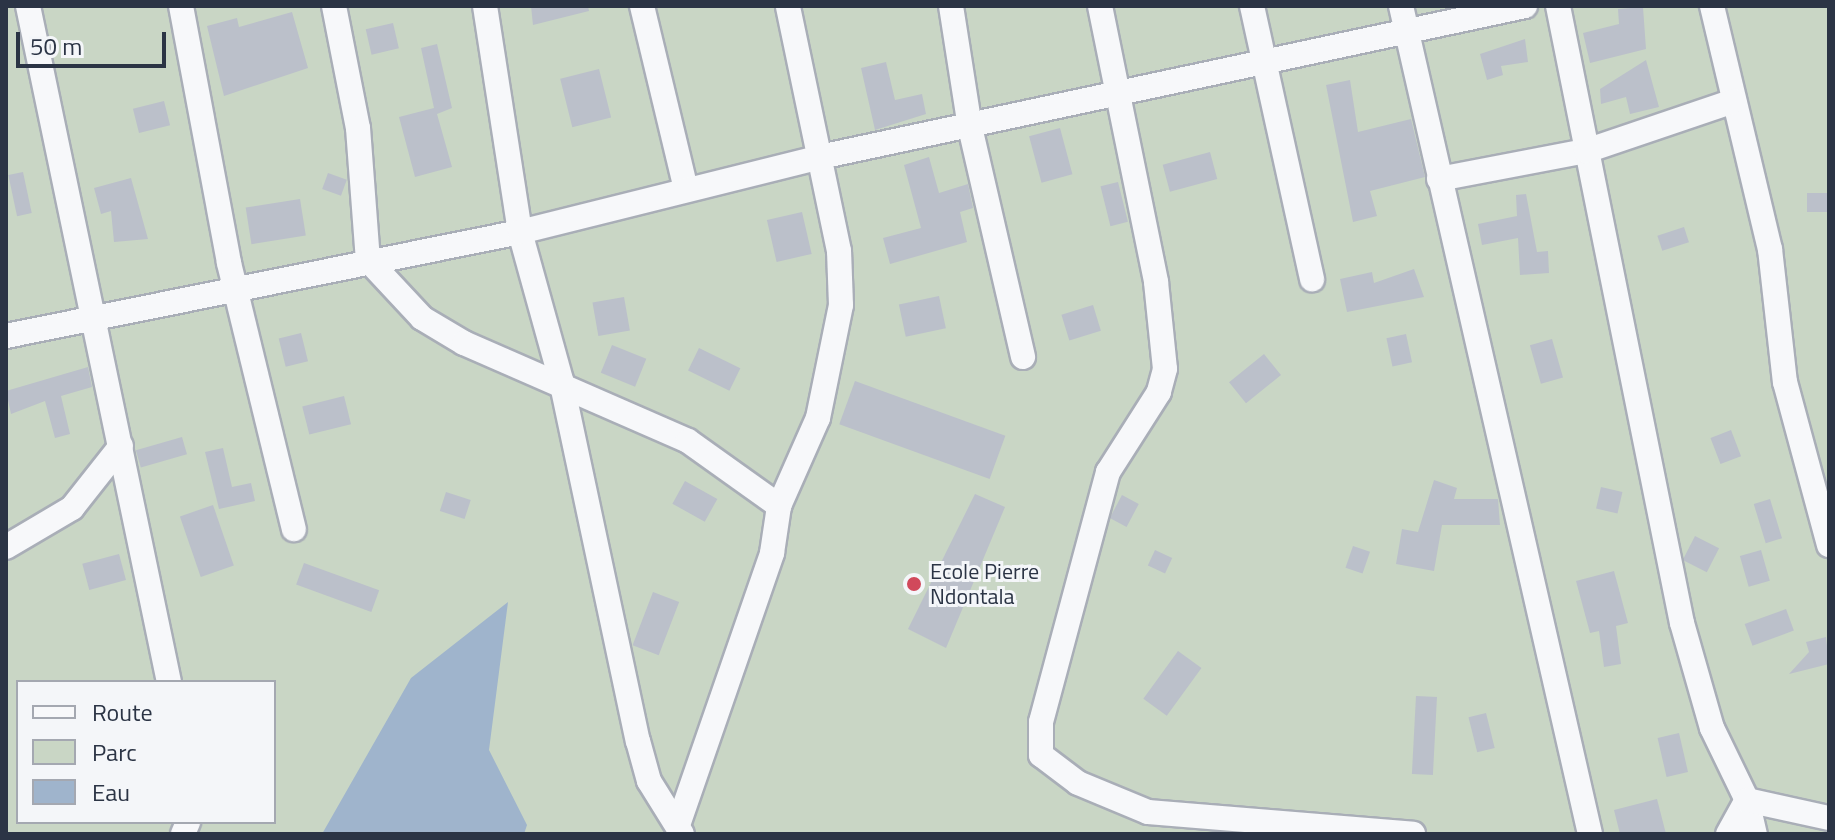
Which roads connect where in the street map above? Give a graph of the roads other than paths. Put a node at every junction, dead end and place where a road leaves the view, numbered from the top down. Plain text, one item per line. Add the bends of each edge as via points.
1 (28, 6) edge
2 (181, 6) edge
3 (334, 6) edge
4 (485, 6) edge
5 (642, 6) edge
6 (788, 6) edge
7 (951, 6) edge
8 (1100, 6) edge
9 (1252, 6) edge
10 (1401, 6) edge
11 (1525, 6) edge
12 (1558, 6) edge
13 (1712, 6) edge
14 (1408, 31) junction
15 (1264, 59) junction
16 (1116, 94) junction
17 (1734, 101) junction
18 (970, 127) junction
19 (1586, 151) junction
20 (820, 157) junction
21 (1439, 179) junction
22 (686, 189) junction
23 (520, 232) junction
24 (368, 260) junction
25 (1312, 279) dead end
26 (236, 290) junction
27 (96, 316) junction
28 (6, 336) edge
29 (1023, 357) dead end
30 (561, 380) junction
31 (121, 446) junction
32 (779, 506) junction
33 (294, 529) dead end
34 (1829, 545) edge
35 (6, 547) edge
36 (169, 680) edge
37 (1747, 800) junction
38 (1829, 818) edge
39 (680, 830) edge
40 (1413, 834) edge
41 (1590, 834) edge
42 (1728, 834) edge
43 (1755, 834) edge

1 - 27 street
2 - 26 street
3 - 24 street via 358,128 373,244
4 - 23 street
5 - 22 street
6 - 20 street
7 - 18 street
8 - 16 street
9 - 15 street
10 - 14 street
11 - 14 street
12 - 19 street
13 - 17 street
14 - 15 street
14 - 21 street
15 - 16 street
15 - 25 street
16 - 18 street
16 - 40 street via 1156,282 1165,369 1159,392 1108,472 1041,722 1041,755 1078,783 1148,812
17 - 19 street
17 - 34 street via 1770,249 1785,382
18 - 20 street
18 - 29 street
19 - 21 street
19 - 37 street via 1682,623 1712,728
20 - 22 street
20 - 32 street via 841,305 818,418
21 - 41 street
22 - 23 street
23 - 24 street
23 - 30 street
24 - 26 street
24 - 30 street via 422,318 464,343
26 - 27 street
26 - 33 street
27 - 28 street
27 - 31 street
30 - 32 street via 688,441
30 - 39 street via 638,741 649,781
31 - 35 street via 72,508
31 - 36 street
32 - 39 street via 767,568
37 - 38 street
37 - 42 street
37 - 43 street

